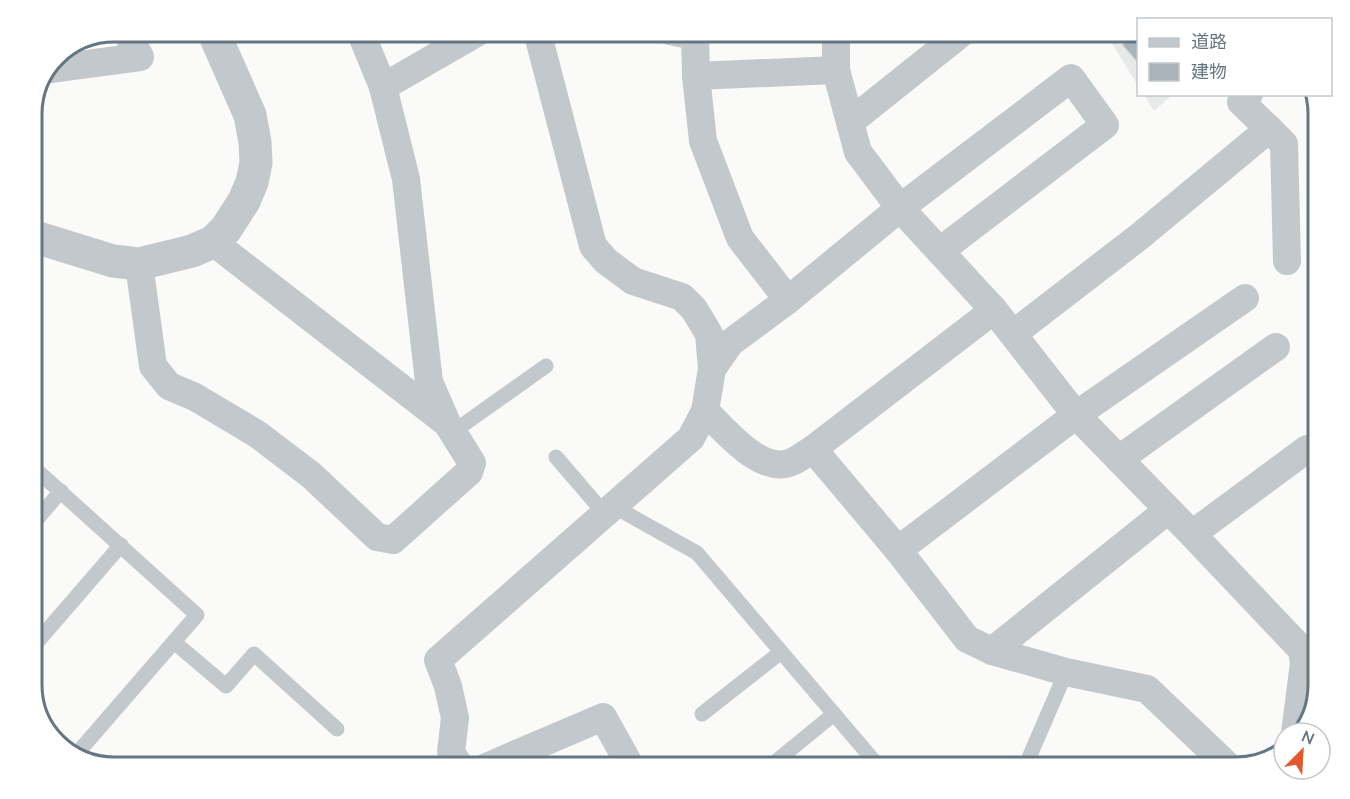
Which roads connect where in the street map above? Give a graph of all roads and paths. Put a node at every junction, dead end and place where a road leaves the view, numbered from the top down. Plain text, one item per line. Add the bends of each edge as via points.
1 (132, 42) edge
2 (217, 42) edge
3 (364, 42) edge
4 (462, 42) edge
5 (540, 42) edge
6 (688, 42) edge
7 (836, 42) edge
8 (951, 42) edge
9 (59, 68) edge
10 (836, 70) junction
11 (696, 76) junction
12 (383, 87) junction
13 (1247, 96) edge
14 (850, 123) junction
15 (1269, 129) junction
16 (900, 208) junction
17 (42, 239) edge
18 (213, 242) junction
19 (940, 251) junction
20 (1287, 261) dead end
21 (140, 264) junction
22 (1245, 298) dead end
23 (788, 300) junction
24 (993, 310) junction
25 (1013, 334) junction
26 (1276, 346) dead end
27 (546, 366) dead end
28 (712, 369) junction
29 (705, 411) junction
30 (1076, 415) junction
31 (450, 428) junction
32 (813, 449) junction
33 (1307, 449) dead end
34 (556, 457) dead end
35 (1119, 459) junction
36 (42, 475) edge
37 (61, 491) junction
38 (609, 510) junction
39 (1168, 510) junction
40 (42, 513) edge
41 (1192, 534) junction
42 (121, 545) junction
43 (898, 550) junction
44 (42, 636) edge
45 (174, 642) junction
46 (993, 651) junction
47 (781, 652) junction
48 (1066, 672) junction
49 (702, 714) dead end
50 (834, 714) junction
51 (1297, 721) edge
52 (337, 729) dead end
53 (81, 749) edge
54 (452, 757) edge
55 (511, 757) edge
56 (625, 757) edge
57 (782, 757) edge
58 (871, 757) edge
59 (1030, 757) edge
60 (1218, 757) edge

1 - 9 street via 140,57
2 - 18 street via 250,115 256,163 244,201
3 - 12 street
4 - 12 street
5 - 28 street via 593,246 633,281 682,297 694,309 709,334
6 - 11 street
7 - 10 street
8 - 14 street
10 - 11 street
10 - 14 street
11 - 23 street via 703,141 740,238
12 - 31 street via 406,178 429,382
13 - 15 street via 1241,102
14 - 16 street via 858,152
15 - 20 street via 1284,144
15 - 25 street
16 - 19 street
16 - 19 street via 1071,78 1105,125
16 - 23 street
17 - 21 street via 113,261
18 - 21 street
18 - 31 street
19 - 24 street
21 - 31 street via 153,366 169,386 257,434 311,475 377,537 393,540 469,472 472,463
22 - 30 street
23 - 28 street via 730,343
24 - 25 street
24 - 32 street
25 - 30 street
26 - 35 street
27 - 31 lane
28 - 29 street
29 - 32 street via 753,457 768,463 788,464
29 - 38 street via 691,438
30 - 35 street
30 - 43 street
32 - 43 street
33 - 41 street
34 - 38 lane
35 - 39 street
36 - 37 lane
37 - 40 lane
37 - 42 lane
38 - 47 lane via 697,554
38 - 54 street via 438,660 456,718
39 - 41 street
39 - 46 street
41 - 51 street via 1302,650
42 - 44 lane
42 - 45 lane via 197,615
43 - 46 street via 967,639
45 - 52 lane via 226,686 254,654
45 - 53 lane
46 - 48 street
47 - 49 lane
47 - 50 lane
48 - 59 lane
48 - 60 street via 1147,689
50 - 57 lane
50 - 58 lane
55 - 56 street via 603,717

